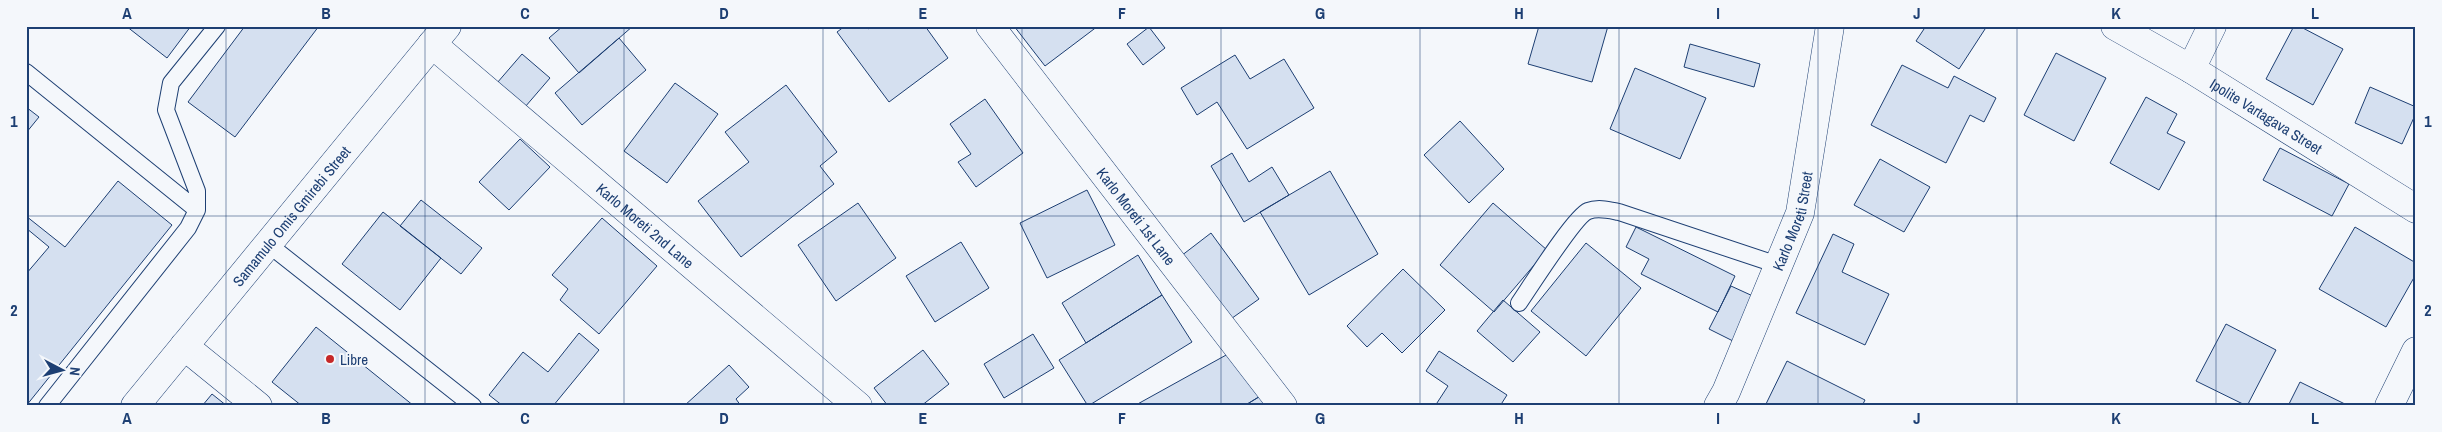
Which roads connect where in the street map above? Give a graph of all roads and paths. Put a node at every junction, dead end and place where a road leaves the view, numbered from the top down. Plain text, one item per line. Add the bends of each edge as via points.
1 (216, 26) edge
2 (990, 26) edge
3 (1830, 26) edge
4 (2115, 26) edge
5 (2212, 26) edge
6 (439, 35) edge
7 (2191, 69) junction
8 (26, 72) edge
9 (2416, 209) edge
10 (197, 210) junction
11 (268, 244) junction
12 (1778, 266) junction
13 (1519, 303) dead end
14 (184, 346) junction
15 (2416, 351) edge
16 (47, 406) edge
17 (135, 406) edge
18 (258, 406) edge
19 (473, 406) edge
20 (858, 406) edge
21 (1284, 406) edge
22 (1718, 406) edge
23 (2389, 406) edge

1 - 10 lane via 171,83 166,110 197,191
2 - 21 street, Karlo Moreti 1st Lane
3 - 12 street, Karlo Moreti Street via 1800,213
4 - 7 street, Ipolite Vartagava Street
5 - 7 street
6 - 11 street, Samamulo Omis Gmirebi Street
6 - 20 street, Karlo Moreti 2nd Lane
7 - 9 street, Ipolite Vartagava Street
8 - 10 lane
10 - 16 lane via 188,228
11 - 14 street, Samamulo Omis Gmirebi Street
11 - 19 lane
12 - 13 lane via 1619,212 1587,211
12 - 22 street, Karlo Moreti Street
14 - 17 street, Samamulo Omis Gmirebi Street
14 - 18 street
15 - 23 street

